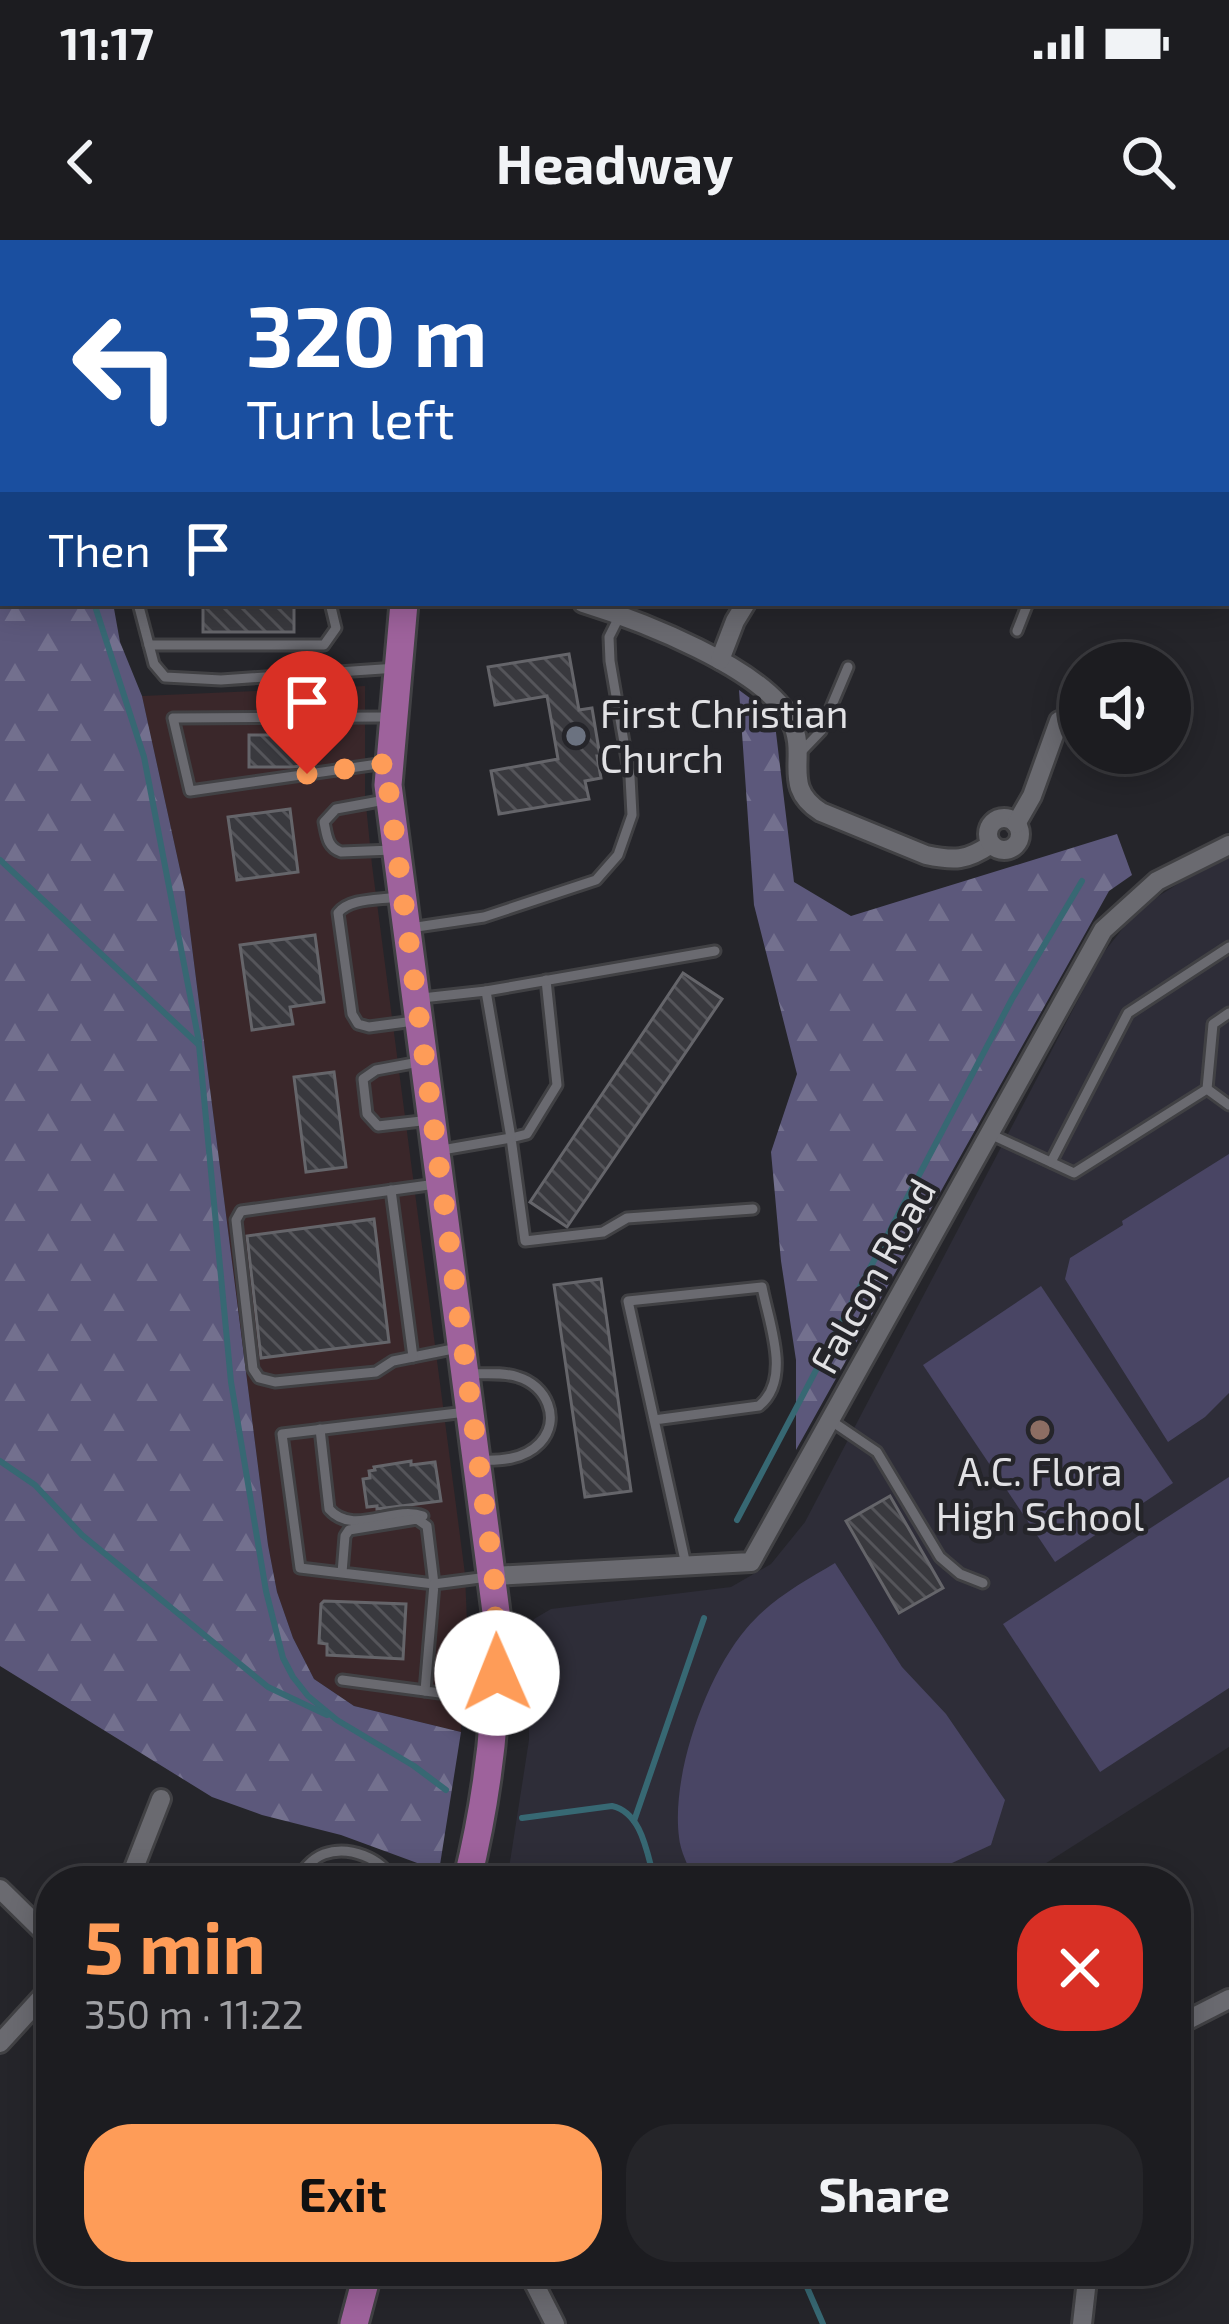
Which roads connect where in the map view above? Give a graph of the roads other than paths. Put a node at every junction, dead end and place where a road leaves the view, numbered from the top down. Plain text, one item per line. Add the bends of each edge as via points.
1 (139, 606) edge
2 (330, 606) edge
3 (404, 606) edge
4 (744, 606) edge
5 (1027, 606) edge
6 (623, 610) edge
7 (1016, 632) dead end
8 (149, 645) junction
9 (720, 660) junction
10 (848, 667) dead end
11 (398, 668) junction
12 (394, 717) junction
13 (1059, 722) dead end
14 (799, 754) junction
15 (390, 763) junction
16 (390, 799) junction
17 (1229, 845) edge
18 (397, 850) junction
19 (403, 897) junction
20 (406, 928) junction
21 (1229, 947) edge
22 (715, 951) dead end
23 (546, 980) junction
24 (486, 991) junction
25 (418, 1009) junction
26 (1229, 1013) edge
27 (424, 1061) junction
28 (1207, 1088) junction
29 (1229, 1105) edge
30 (433, 1120) junction
31 (990, 1134) junction
32 (511, 1138) junction
33 (437, 1151) junction
34 (1051, 1162) junction
35 (441, 1183) junction
36 (391, 1190) junction
37 (753, 1209) dead end
38 (413, 1357) junction
39 (465, 1360) junction
40 (472, 1411) junction
41 (654, 1420) junction
42 (830, 1420) junction
43 (320, 1430) junction
44 (478, 1460) junction
45 (427, 1526) junction
46 (686, 1565) junction
47 (342, 1573) junction
48 (494, 1576) junction
49 (983, 1582) dead end
50 (434, 1584) junction
51 (342, 1680) dead end
52 (425, 1691) junction
53 (496, 1700) junction
54 (161, 1799) dead end
55 (135, 1866) edge
56 (306, 1866) edge
57 (383, 1866) edge
58 (470, 1866) edge
59 (0, 1889) edge
60 (36, 1924) edge
61 (1229, 1999) edge
62 (36, 2003) edge
63 (1191, 2018) edge
64 (0, 2043) edge
65 (364, 2286) edge
66 (536, 2286) edge
67 (1086, 2286) edge
68 (355, 2324) edge
69 (555, 2324) edge
70 (1082, 2324) edge

1 - 8 lane
2 - 8 lane via 335,628 324,645
3 - 11 main road
4 - 9 street
5 - 7 lane
6 - 9 street
6 - 20 lane via 609,637 632,815 618,855 596,880 484,917
8 - 11 lane via 165,677
9 - 14 street via 783,708
10 - 14 lane via 820,731
11 - 12 main road
12 - 15 main road
12 - 15 lane via 173,718 190,791
13 - 14 street via 1016,824 992,824 991,844 961,859 926,855 809,805 798,789
15 - 16 main road
16 - 18 main road
16 - 18 lane via 337,809 324,823 334,850
17 - 31 street, Falcon Road via 1157,881 1103,930
18 - 19 main road
19 - 20 main road
19 - 25 lane via 338,913 358,1024
20 - 25 main road
21 - 34 lane via 1128,1012
22 - 23 lane
23 - 24 lane
23 - 32 lane via 557,1084 527,1134
24 - 25 lane
24 - 32 lane
25 - 27 main road
26 - 28 lane via 1214,1024
27 - 30 main road
27 - 30 lane via 363,1079 368,1114 378,1126
28 - 29 lane
28 - 34 lane via 1074,1173
30 - 33 main road
31 - 34 lane
31 - 42 street, Falcon Road
32 - 33 lane
32 - 37 lane via 525,1241 603,1232 627,1218
33 - 35 main road
35 - 36 lane
35 - 39 main road
36 - 38 lane
36 - 38 lane via 241,1211 253,1369 275,1382 376,1372
38 - 39 lane
39 - 40 main road
39 - 44 lane via 518,1376 540,1388 549,1405 539,1445 508,1461
40 - 43 lane
40 - 44 main road
41 - 41 lane via 628,1300 762,1287 778,1368 771,1396 759,1406
41 - 46 lane
42 - 46 street, Falcon Road via 751,1562
42 - 49 lane via 877,1452 949,1567
43 - 45 lane via 335,1517 410,1512
43 - 47 lane via 282,1434 300,1568
44 - 48 main road
45 - 47 lane via 417,1519 349,1530
45 - 50 lane
46 - 48 street, Falcon Road
47 - 50 lane
48 - 50 lane
48 - 53 main road
50 - 52 lane
51 - 52 lane
52 - 53 lane
53 - 58 main road
54 - 55 street
56 - 57 lane via 346,1851
59 - 60 street
61 - 63 street
62 - 64 street
65 - 68 main road
66 - 69 street
67 - 70 street

